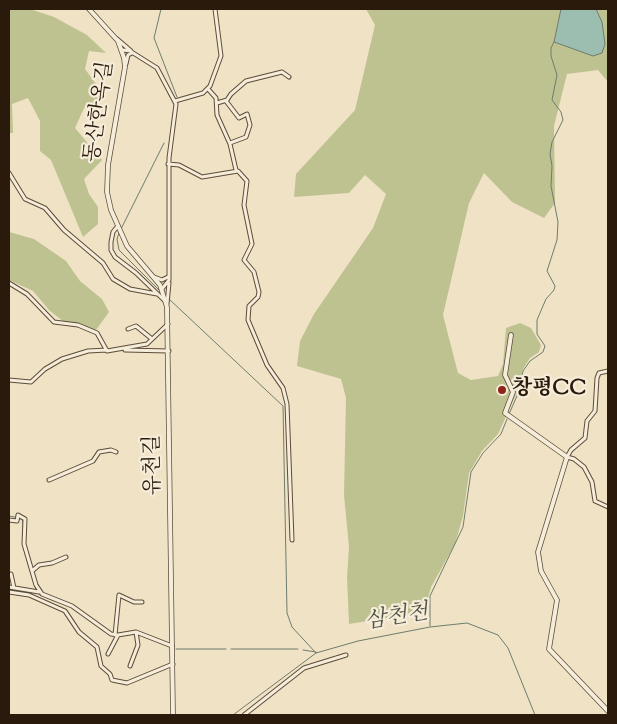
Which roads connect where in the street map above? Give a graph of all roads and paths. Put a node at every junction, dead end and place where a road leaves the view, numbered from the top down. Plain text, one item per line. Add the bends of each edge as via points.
1 (89, 9) edge
2 (215, 9) edge
3 (116, 38) junction
4 (122, 50) junction
5 (134, 53) junction
6 (125, 67) junction
7 (290, 77) dead end
8 (208, 89) junction
9 (175, 101) junction
10 (226, 101) junction
11 (217, 103) junction
12 (230, 143) junction
13 (168, 164) junction
14 (236, 170) junction
15 (9, 173) edge
16 (118, 229) junction
17 (154, 277) junction
18 (169, 278) junction
19 (9, 283) edge
20 (162, 289) junction
21 (157, 294) junction
22 (167, 304) junction
23 (169, 324) junction
24 (128, 329) dead end
25 (510, 335) dead end
26 (152, 339) junction
27 (107, 350) junction
28 (122, 350) junction
29 (169, 350) junction
30 (608, 371) edge
31 (9, 380) edge
32 (116, 452) dead end
33 (566, 457) junction
34 (49, 480) dead end
35 (608, 507) edge
36 (9, 520) edge
37 (292, 540) dead end
38 (66, 557) dead end
39 (32, 571) junction
40 (10, 574) dead end
41 (9, 587) edge
42 (14, 588) junction
43 (9, 592) edge
44 (39, 592) junction
45 (142, 602) dead end
46 (136, 632) junction
47 (117, 635) junction
48 (172, 646) junction
49 (108, 654) dead end
50 (346, 655) dead end
51 (172, 664) junction
52 (130, 666) dead end
53 (608, 711) edge
54 (173, 715) edge
55 (244, 715) edge

1 - 3 street, 동산한옥길
2 - 8 street via 221,56
3 - 4 street, 동산한옥길
3 - 5 street
4 - 5 street
4 - 6 street, 동산한옥길
5 - 6 street via 127,57
5 - 9 street via 159,70
6 - 16 street, 동산한옥길 via 107,180 111,210
7 - 10 street via 282,72 246,82
8 - 9 street via 199,95
8 - 11 street via 215,95
9 - 13 street
10 - 11 street
10 - 12 street via 239,118 247,114 250,124 246,137
11 - 12 street via 218,117
12 - 14 street
13 - 14 street via 179,165 202,177
13 - 18 street
14 - 37 street via 248,181 244,205 252,244 244,260 253,270 259,289 258,297 248,308 248,320 288,404
15 - 21 street via 25,199 45,208 64,230 97,256 113,279 130,289
16 - 17 street, 유천길 via 132,254
16 - 21 street via 113,232 111,242 115,257
17 - 18 street
17 - 20 street, 유천길
18 - 20 street
18 - 22 street
19 - 27 street via 27,294 54,322 78,325 98,333
20 - 22 street, 유천길
21 - 22 street
22 - 23 street, 유천길
23 - 26 street
23 - 29 street, 유천길
24 - 26 street via 136,326
25 - 33 street via 505,375 513,392 505,413
26 - 28 street via 144,346
27 - 28 street
27 - 31 street via 62,359 30,382
28 - 29 street
29 - 48 street, 유천길
30 - 33 street via 596,378 597,404 587,421 584,438
32 - 34 street via 99,452 93,460
33 - 35 street via 584,468 592,482 595,501
33 - 53 street via 538,552 541,571 557,600 549,649
36 - 39 street via 16,521 18,515 25,519 24,544
38 - 39 street via 39,564
39 - 44 street
40 - 42 street
41 - 42 street
42 - 44 street
43 - 51 street via 29,595 65,611 79,632 97,647 101,666 112,680 127,683
44 - 47 street via 72,606 104,630
45 - 47 street via 118,595
46 - 47 street
46 - 48 street
46 - 52 street via 138,645
47 - 49 street
48 - 51 street, 유천길
50 - 55 street via 304,668
51 - 54 street, 유천길

